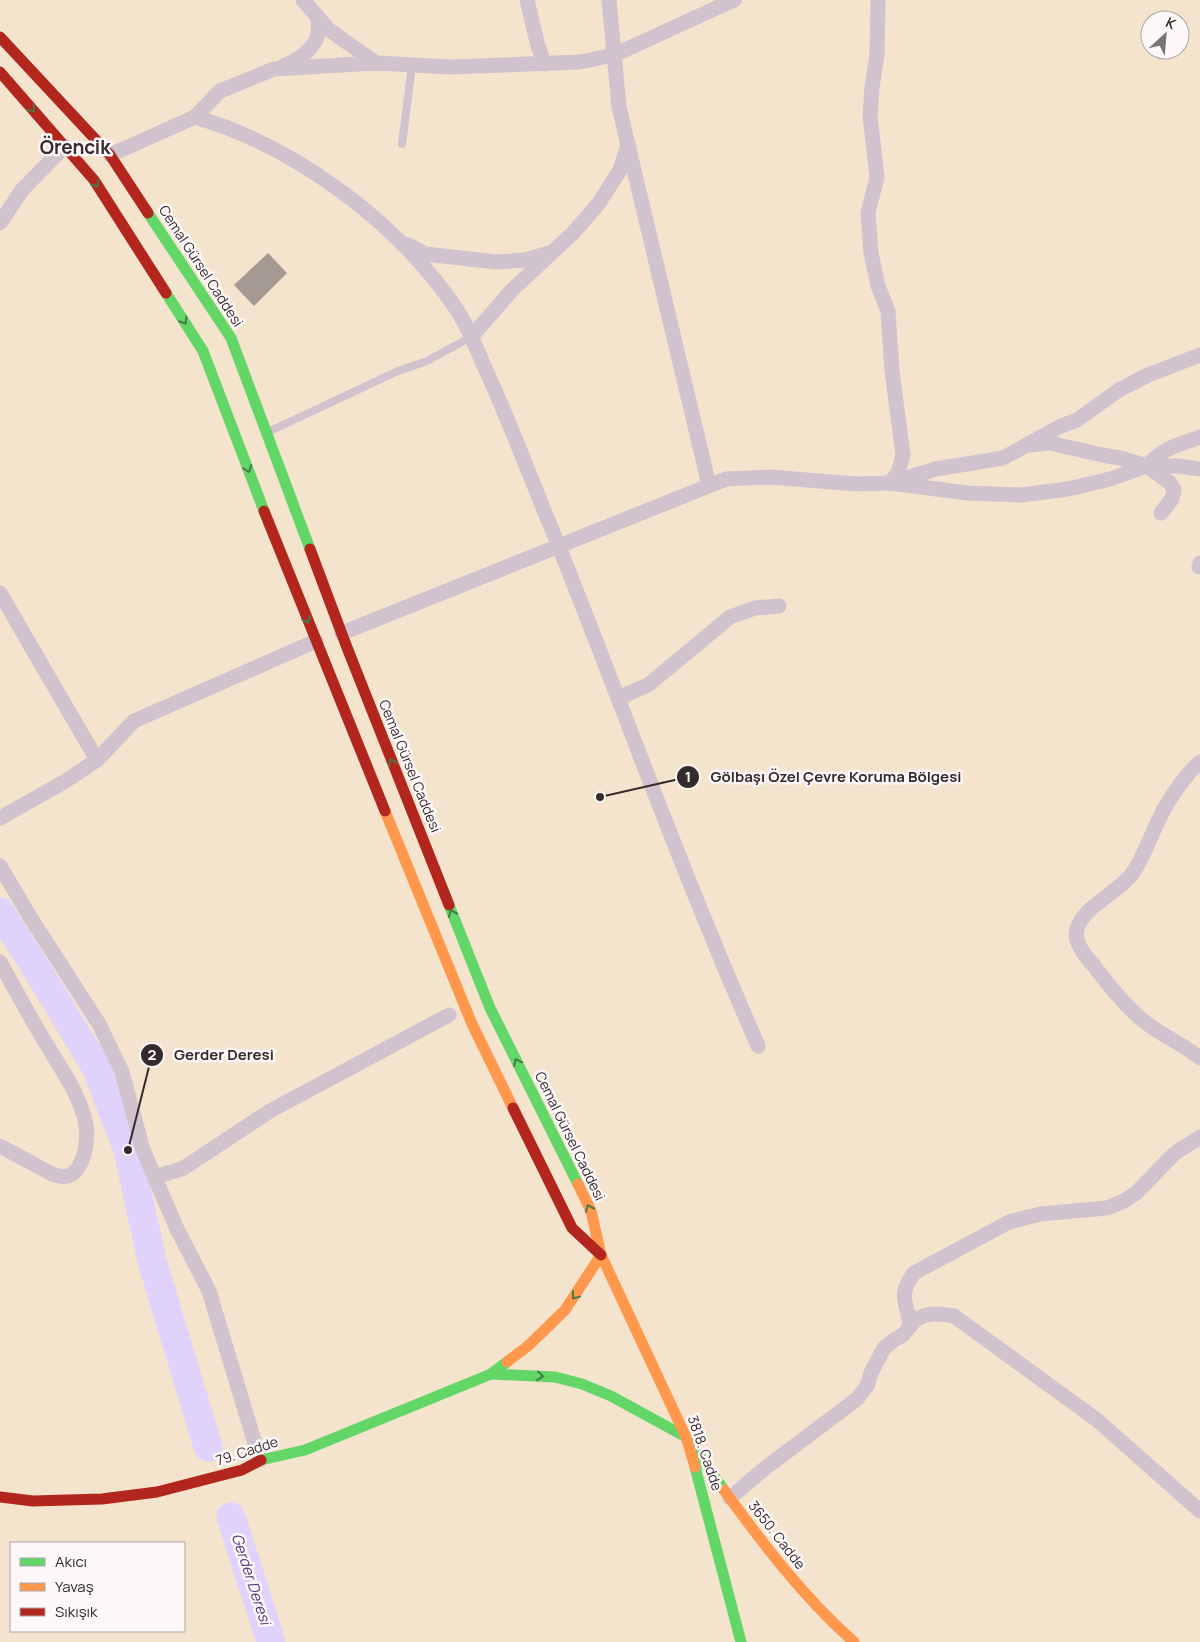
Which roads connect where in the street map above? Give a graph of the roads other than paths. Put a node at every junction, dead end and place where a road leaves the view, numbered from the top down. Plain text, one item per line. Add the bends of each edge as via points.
1 (303, 0) edge
2 (527, 0) edge
3 (609, 0) edge
4 (734, 0) edge
5 (878, 0) edge
6 (318, 18) junction
7 (0, 37) edge
8 (614, 55) junction
9 (376, 63) junction
10 (544, 64) junction
11 (412, 65) junction
12 (274, 69) junction
13 (0, 72) edge
14 (195, 117) junction
15 (402, 144) dead end
16 (65, 146) junction
17 (628, 146) junction
18 (110, 155) junction
19 (0, 223) edge
20 (402, 242) junction
21 (550, 252) junction
22 (471, 337) junction
23 (1200, 355) edge
24 (266, 433) junction
25 (1200, 437) edge
26 (1023, 448) junction
27 (1146, 466) junction
28 (1200, 469) edge
29 (890, 483) junction
30 (710, 485) junction
31 (1161, 513) dead end
32 (559, 545) junction
33 (0, 593) edge
34 (778, 606) dead end
35 (342, 633) junction
36 (316, 641) junction
37 (618, 698) junction
38 (97, 760) junction
39 (1200, 762) edge
40 (0, 818) edge
41 (0, 866) edge
42 (0, 962) edge
43 (448, 1015) dead end
44 (758, 1046) dead end
45 (1200, 1058) edge
46 (1200, 1137) edge
47 (0, 1146) edge
48 (154, 1177) junction
49 (601, 1255) junction
50 (910, 1326) junction
51 (491, 1374) junction
52 (686, 1437) junction
53 (260, 1460) junction
54 (0, 1497) edge
55 (730, 1498) junction
56 (1200, 1511) edge
57 (741, 1642) edge
58 (854, 1642) edge

1 - 6 street
2 - 10 street
3 - 8 street
4 - 8 street
5 - 29 street via 877,54 870,116 877,177 868,213 870,253 888,312 903,455 898,473
6 - 9 street via 328,30
6 - 12 street via 318,34 311,48 292,63
7 - 18 street, Cemal Gürsel Caddesi
8 - 10 street via 580,62
8 - 17 street via 619,107
9 - 11 street
9 - 12 street
10 - 11 street
11 - 15 lane
12 - 14 street via 220,91
13 -> 16 street
14 - 18 street
14 - 20 street via 219,124 297,162 334,186
16 - 19 street via 22,190
16 -> 36 street via 94,180 203,351
17 - 21 street via 620,170 599,203
17 - 30 street
18 - 24 street, Cemal Gürsel Caddesi via 231,338
20 - 21 street via 425,254 496,262 525,260
20 - 22 street via 457,310
21 - 22 street via 512,289
22 - 24 lane via 427,361 398,371
22 - 32 street
23 - 26 street via 1133,382 1077,420
24 - 35 street, Cemal Gürsel Caddesi
25 - 27 street via 1165,449
26 - 27 street via 1050,442
26 - 29 street via 1003,458 936,468
27 - 28 street
27 - 29 street via 1085,485 1021,495 967,493
27 - 31 street via 1170,482 1174,490 1172,499
29 - 30 street via 856,484 770,477 726,479
30 - 32 street
32 - 35 street
32 - 37 street
33 - 38 street
34 - 37 street via 755,608 730,617 648,686
49 -> 35 street, Cemal Gürsel Caddesi via 591,1211 490,1008
36 - 38 street via 134,722
36 - 49 street via 472,1024 572,1228
37 - 44 street via 713,941
38 - 40 street
39 - 45 street via 1190,770 1161,814 1132,874 1079,922 1076,934 1088,959 1128,1006 1148,1025
41 - 48 street via 103,1033 122,1072 143,1150
42 - 47 street via 77,1098 86,1128 86,1144 82,1161 69,1176 52,1174
43 - 48 street via 270,1111 182,1170
46 - 50 street via 1175,1153 1124,1201 1107,1208 1040,1214 1009,1222 914,1273 904,1293
48 - 53 street via 208,1291
49 -> 51 street, 79. Cadde via 565,1310 528,1346
49 - 52 street, 3818. Cadde
50 - 55 street via 884,1348 867,1386 857,1399
50 - 56 street via 922,1315 954,1316 1097,1420
51 -> 52 street, 79. Cadde via 538,1376 582,1384
51 - 53 street, 79. Cadde via 305,1450
52 - 55 street, 3650. Cadde
52 - 57 street, 3818. Cadde
53 - 54 street, 79. Cadde via 242,1470 157,1492 102,1499 34,1501
55 - 58 street, 3650. Cadde via 805,1594

